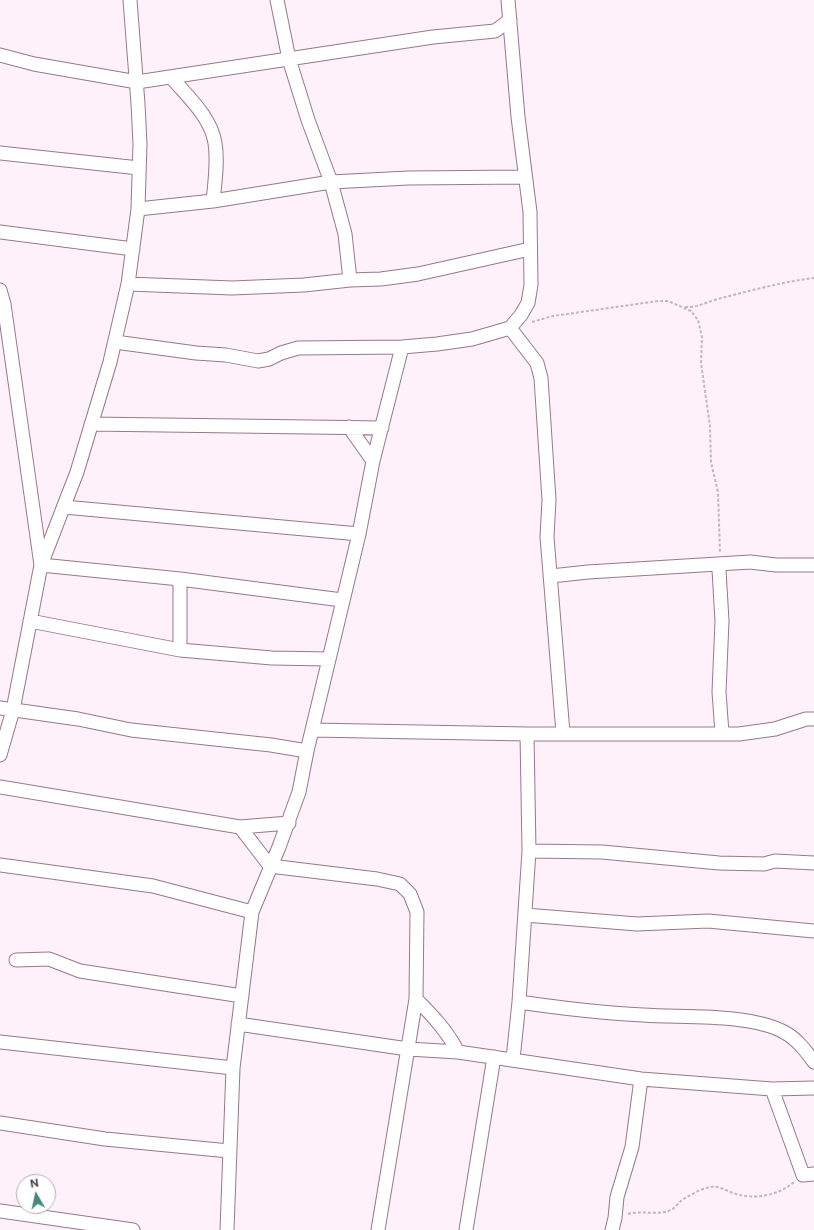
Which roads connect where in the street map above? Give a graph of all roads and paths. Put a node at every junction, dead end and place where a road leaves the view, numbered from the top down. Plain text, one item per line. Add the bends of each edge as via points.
1 (130, 0) edge
2 (277, 0) edge
3 (508, 0) edge
4 (510, 20) junction
5 (495, 31) junction
6 (512, 45) junction
7 (0, 55) edge
8 (289, 59) junction
9 (171, 77) junction
10 (137, 82) junction
11 (0, 154) edge
12 (138, 168) junction
13 (525, 177) junction
14 (331, 182) junction
15 (214, 201) junction
16 (138, 209) junction
17 (0, 232) edge
18 (133, 249) junction
19 (530, 249) junction
20 (814, 278) edge
21 (350, 280) junction
22 (128, 284) junction
23 (0, 290) edge
24 (682, 306) junction
25 (522, 320) junction
26 (510, 328) junction
27 (115, 342) junction
28 (402, 347) junction
29 (526, 347) junction
30 (91, 424) junction
31 (349, 427) junction
32 (382, 428) junction
33 (373, 461) junction
34 (64, 507) junction
35 (359, 534) junction
36 (721, 564) junction
37 (41, 565) junction
38 (814, 565) edge
39 (551, 576) junction
40 (180, 579) junction
41 (342, 600) junction
42 (30, 621) junction
43 (180, 650) junction
44 (329, 659) junction
45 (0, 708) edge
46 (13, 710) junction
47 (814, 719) edge
48 (312, 730) junction
49 (563, 733) junction
50 (722, 733) junction
51 (527, 734) junction
52 (307, 751) junction
53 (0, 755) edge
54 (0, 787) edge
55 (289, 823) junction
56 (240, 827) junction
57 (528, 850) junction
58 (814, 863) edge
59 (0, 865) edge
60 (270, 866) junction
61 (252, 912) junction
62 (525, 915) junction
63 (814, 931) edge
64 (16, 960) dead end
65 (242, 996) junction
66 (416, 999) junction
67 (519, 1002) junction
68 (238, 1024) junction
69 (0, 1042) edge
70 (408, 1049) junction
71 (458, 1052) junction
72 (494, 1057) junction
73 (513, 1059) junction
74 (814, 1062) edge
75 (233, 1068) junction
76 (641, 1079) junction
77 (814, 1088) edge
78 (772, 1089) junction
79 (0, 1122) edge
80 (229, 1151) junction
81 (808, 1175) edge
82 (0, 1211) edge
83 (614, 1224) edge
84 (133, 1230) edge
85 (227, 1230) edge
86 (378, 1230) edge
87 (466, 1230) edge

1 - 10 street
2 - 8 street
3 - 4 street
4 - 5 street
4 - 6 street
5 - 6 street
5 - 8 street via 433,37
6 - 13 street
7 - 10 street via 34,64
8 - 9 street
8 - 14 street
9 - 10 street
9 - 15 street via 198,109 215,142
10 - 12 street
11 - 12 street
12 - 16 street
13 - 14 street via 408,178
13 - 19 street via 530,212
14 - 15 street
14 - 21 street via 346,234
15 - 16 street
16 - 18 street
17 - 18 street
18 - 22 street
19 - 21 street via 418,274
19 - 25 street via 531,285
20 - 24 path via 796,280 693,307
21 - 22 street via 232,288
22 - 27 street
23 - 37 street
24 - 25 path via 668,301 658,301
24 - 36 path via 691,311 698,320 702,337 701,363 710,426 711,462 718,492
25 - 26 street
25 - 29 street
26 - 28 street via 472,339
26 - 29 street
27 - 28 street via 258,361 298,348
27 - 30 street
28 - 32 street
29 - 39 street via 537,363 542,378 549,500 547,537
30 - 31 street
30 - 34 street
31 - 32 street
31 - 33 street
32 - 33 street
33 - 35 street
34 - 35 street
34 - 37 street
35 - 41 street
36 - 38 street via 750,562
36 - 39 street
36 - 50 street via 719,692
37 - 40 street
37 - 42 street
39 - 49 street
40 - 41 street
40 - 43 street
41 - 44 street
42 - 43 street
42 - 46 street
43 - 44 street via 272,658
44 - 48 street
45 - 46 street
46 - 52 street via 131,730
46 - 53 street
47 - 50 street via 775,729 739,734
48 - 51 street
48 - 52 street
49 - 50 street
49 - 51 street
51 - 57 street
52 - 55 street via 299,792
54 - 56 street
55 - 56 street
55 - 60 street
56 - 60 street
57 - 58 street via 602,852 719,863
57 - 62 street
59 - 61 street via 153,886
60 - 61 street
60 - 66 street via 400,884 410,894 417,912
61 - 65 street
62 - 63 street via 637,924 708,921
62 - 67 street
64 - 65 street via 49,959 80,971
65 - 68 street
66 - 70 street
66 - 71 street via 440,1023
67 - 73 street
67 - 74 street via 605,1013 726,1019 764,1025 784,1032 802,1046
68 - 70 street
68 - 75 street
69 - 75 street
70 - 71 street
70 - 86 street
71 - 72 street
72 - 73 street
72 - 87 street
73 - 76 street
75 - 80 street
76 - 78 street
76 - 83 street via 632,1147 617,1197
77 - 78 street
78 - 81 street
79 - 80 street via 105,1139
80 - 85 street
81 - 83 path via 780,1192 770,1195 746,1196 718,1187 709,1187 681,1201 672,1210 636,1212
82 - 84 street

